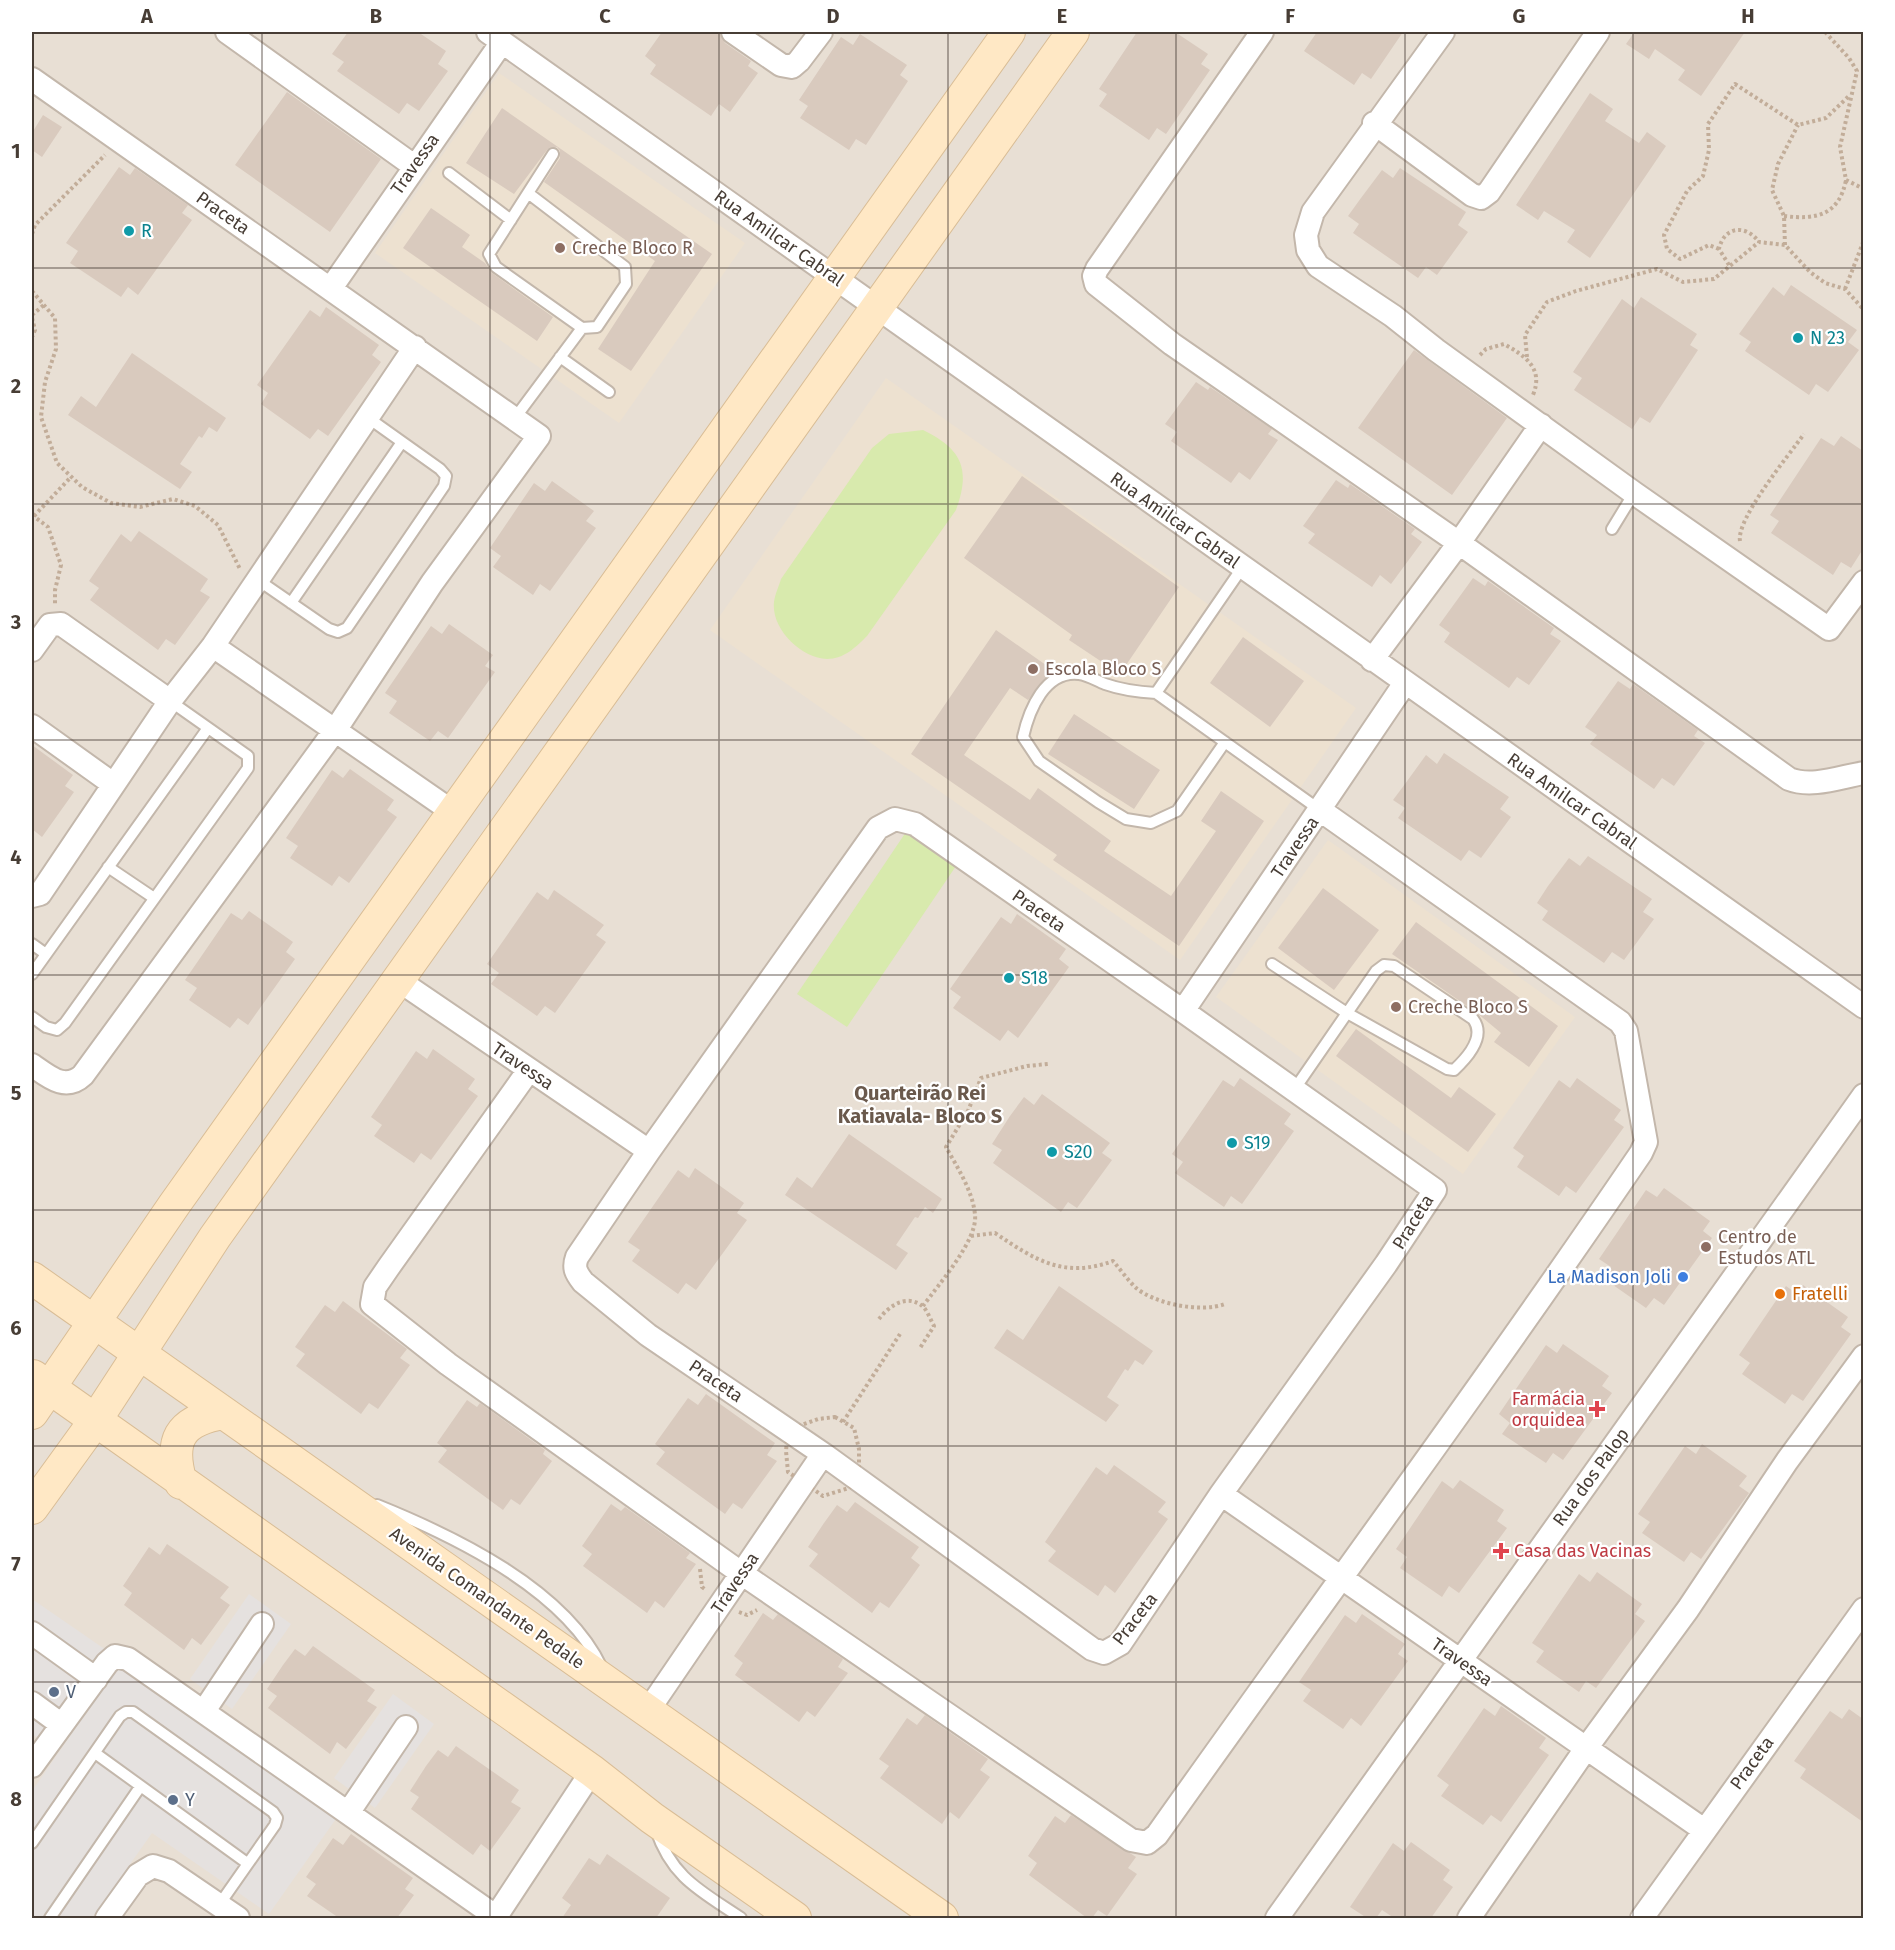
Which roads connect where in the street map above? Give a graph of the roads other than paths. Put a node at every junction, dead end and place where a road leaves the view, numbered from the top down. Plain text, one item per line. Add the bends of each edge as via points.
1 (227, 32) edge
2 (733, 32) edge
3 (821, 32) edge
4 (1009, 32) edge
5 (1073, 32) edge
6 (1262, 32) edge
7 (1443, 32) edge
8 (1598, 32) edge
9 (495, 37) edge
10 (32, 79) edge
11 (1374, 123) junction
12 (553, 154) dead end
13 (414, 165) junction
14 (449, 173) dead end
15 (528, 193) junction
16 (511, 220) junction
17 (834, 278) junction
18 (331, 288) junction
19 (877, 308) junction
20 (582, 328) junction
21 (415, 347) junction
22 (560, 357) junction
23 (609, 393) dead end
24 (367, 417) junction
25 (514, 418) junction
26 (1533, 419) junction
27 (402, 442) junction
28 (1634, 494) junction
29 (1612, 529) dead end
30 (1459, 543) junction
31 (1242, 568) junction
32 (1863, 582) edge
33 (254, 585) junction
34 (291, 603) junction
35 (213, 646) junction
36 (32, 650) edge
37 (1372, 660) junction
38 (1405, 683) junction
39 (1156, 693) junction
40 (170, 701) junction
41 (32, 726) edge
42 (208, 728) junction
43 (336, 729) junction
44 (1225, 742) junction
45 (1863, 773) edge
46 (113, 784) junction
47 (1320, 810) junction
48 (453, 812) junction
49 (108, 867) junction
50 (32, 896) edge
51 (154, 898) junction
52 (32, 944) edge
53 (46, 954) junction
54 (1272, 964) dead end
55 (32, 974) edge
56 (398, 980) junction
57 (1863, 1007) edge
58 (1184, 1011) junction
59 (1347, 1013) junction
60 (32, 1017) edge
61 (32, 1065) edge
62 (529, 1070) junction
63 (1294, 1090) junction
64 (1863, 1095) edge
65 (649, 1151) junction
66 (32, 1278) edge
67 (94, 1321) junction
68 (140, 1352) junction
69 (1863, 1356) edge
70 (40, 1381) edge
71 (32, 1413) edge
72 (223, 1413) junction
73 (95, 1421) junction
74 (823, 1454) junction
75 (181, 1483) junction
76 (1221, 1494) junction
77 (32, 1508) edge
78 (741, 1574) junction
79 (1344, 1578) junction
80 (1863, 1609) edge
81 (262, 1624) dead end
82 (32, 1633) edge
83 (1460, 1661) junction
84 (96, 1679) junction
85 (32, 1703) edge
86 (204, 1711) junction
87 (647, 1712) junction
88 (62, 1725) junction
89 (406, 1727) dead end
90 (1587, 1747) junction
91 (95, 1753) junction
92 (32, 1766) edge
93 (592, 1771) junction
94 (140, 1787) junction
95 (348, 1813) junction
96 (652, 1818) junction
97 (1704, 1830) junction
98 (32, 1843) edge
99 (247, 1863) junction
100 (219, 1905) junction
101 (50, 1918) edge
102 (107, 1918) edge
103 (238, 1918) edge
104 (496, 1918) edge
105 (741, 1918) edge
106 (795, 1918) edge
107 (942, 1918) edge
108 (1277, 1918) edge
109 (1469, 1918) edge
110 (1642, 1918) edge

1 - 13 street
2 - 3 street via 781,64 792,67
4 - 17 street
5 - 19 street
6 - 30 street via 1097,269 1096,284 1172,344
7 - 11 street
8 - 11 street via 1489,192 1481,198
9 - 13 street, Travessa
9 - 17 street, Rua Amilcar Cabral
10 - 18 street, Praceta
11 - 26 street via 1313,212 1306,235 1308,250 1318,266
12 - 15 lane
13 - 18 street, Travessa
14 - 16 lane
15 - 16 lane
15 - 20 lane via 625,267 626,284 597,327
16 - 20 lane via 489,254 490,260
17 - 19 street, Rua Amilcar Cabral
17 - 48 street
18 - 21 street, Praceta
19 - 31 street, Rua Amilcar Cabral
19 - 56 street
20 - 22 lane
21 - 24 street
21 - 25 street, Praceta
22 - 23 lane
22 - 25 lane
24 - 27 lane
24 - 33 street
25 - 43 street, Praceta via 539,436 432,583
26 - 28 street
26 - 30 street
27 - 34 lane
27 - 34 lane via 440,469 446,476 444,486 347,628 338,632 328,629
28 - 29 lane
28 - 32 street via 1829,629
30 - 37 street
30 - 45 street via 1789,779 1810,783
31 - 37 street, Rua Amilcar Cabral
31 - 39 lane
33 - 34 lane
33 - 35 street
35 - 40 street
35 - 43 street
36 - 40 street via 50,625 61,624
37 - 38 street, Rua Amilcar Cabral
38 - 47 street, Travessa
38 - 57 street, Rua Amilcar Cabral
39 - 44 lane
39 - 44 lane via 1131,691 1081,674 1067,674 1054,679 1044,690 1028,713 1023,737 1039,761 1098,802 1126,819 1151,823 1177,811
40 - 42 lane
40 - 46 street
41 - 46 street
42 - 49 lane
42 - 51 lane via 248,756 248,768
43 - 48 street
43 - 61 street via 83,1075 70,1082 56,1082
44 - 47 lane
46 - 50 street via 40,894
47 - 58 street, Travessa
47 - 79 street via 1620,1022 1626,1031 1646,1142 1546,1293
48 - 67 street
49 - 51 lane
49 - 53 lane
51 - 60 lane via 65,1023 57,1030
52 - 53 lane
53 - 55 lane
54 - 59 lane
56 - 62 street, Travessa
56 - 68 street via 215,1237
58 - 63 street, Praceta
58 - 65 street, Praceta via 915,824 895,819 878,828
59 - 59 lane via 1376,971 1384,965 1395,966 1473,1019 1479,1035 1463,1062 1454,1070 1447,1069
59 - 63 lane
62 - 65 street, Travessa
62 - 78 street via 375,1287 372,1304 448,1364
63 - 76 street, Praceta via 1435,1190
64 - 83 street, Rua dos Palop
65 - 74 street, Praceta via 577,1257 576,1274 648,1335
66 - 67 street, Avenida Comandante Pedale
67 - 68 street, Avenida Comandante Pedale
67 - 70 street
68 - 72 street, Avenida Comandante Pedale
68 - 73 street
69 - 90 street
70 - 71 street
70 - 73 street
72 - 75 street via 195,1422 178,1438 175,1447
72 - 87 street, Avenida Comandante Pedale
73 - 75 street
73 - 77 street
74 - 76 street, Praceta via 1092,1649 1104,1653 1120,1644
74 - 78 street, Travessa
75 - 93 street
76 - 79 street, Travessa
78 - 79 street via 1024,1769 1139,1843 1147,1843 1157,1835
78 - 87 street, Travessa
79 - 83 street, Travessa
80 - 97 street, Praceta
81 - 86 street
82 - 84 street
83 - 90 street, Travessa
83 - 108 street, Rua dos Palop
84 - 86 street via 115,1656 128,1659
84 - 88 street
85 - 88 street
86 - 95 street
87 - 107 street, Avenida Comandante Pedale
88 - 92 street
89 - 95 street
90 - 97 street, Travessa
90 - 109 street
91 - 94 lane
91 - 98 lane
91 - 99 lane via 120,1716 133,1712 273,1812 277,1818 275,1825
93 - 96 street
93 - 104 street
94 - 99 lane
94 - 101 lane
95 - 104 street
96 - 105 lane via 663,1852 675,1870
96 - 106 street
97 - 110 street, Praceta
99 - 100 lane
100 - 102 street via 169,1871 153,1866 138,1875
100 - 103 street

